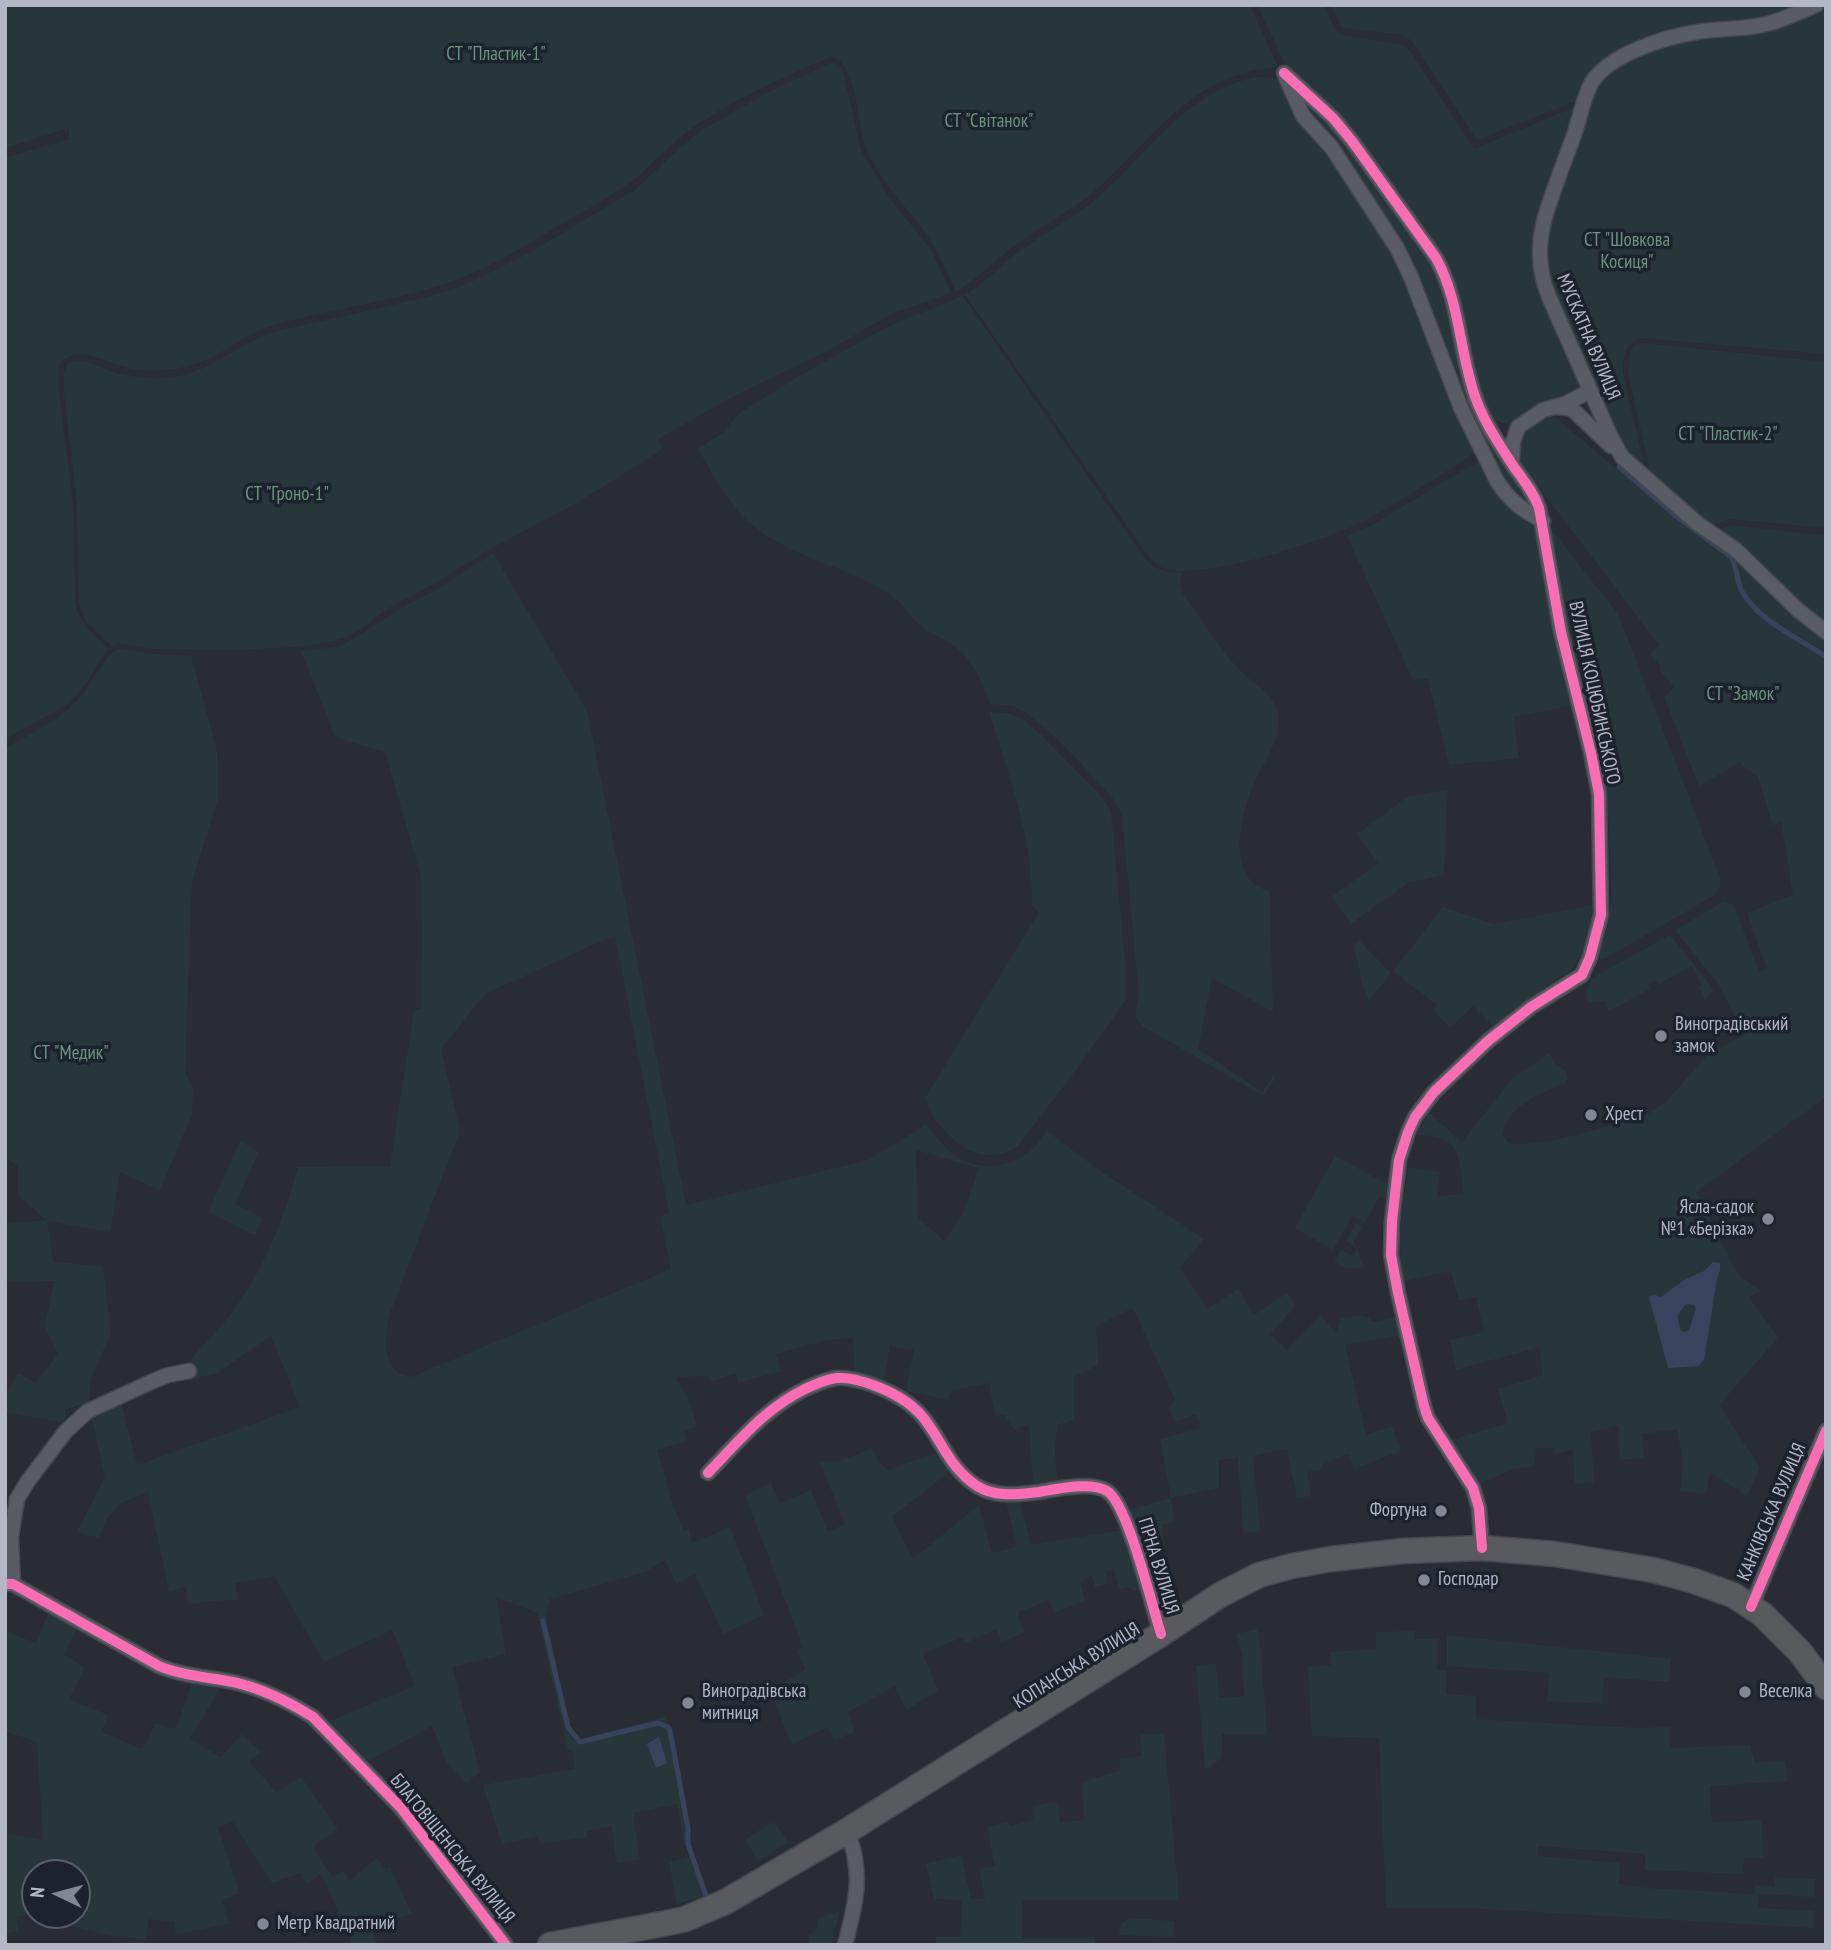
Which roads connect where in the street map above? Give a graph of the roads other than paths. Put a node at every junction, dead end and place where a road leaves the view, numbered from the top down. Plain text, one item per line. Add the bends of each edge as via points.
1 (1816, 5) edge
2 (1590, 391) junction
3 (1550, 407) junction
4 (1489, 426) junction
5 (1518, 427) junction
6 (1622, 457) junction
7 (1512, 464) junction
8 (1543, 521) junction
9 (1826, 632) edge
10 (189, 1371) dead end
11 (1826, 1431) edge
12 (708, 1473) dead end
13 (1482, 1548) junction
14 (9, 1584) edge
15 (1751, 1607) junction
16 (1161, 1634) junction
17 (1800, 1652) junction
18 (1826, 1667) edge
19 (1826, 1687) edge
20 (847, 1830) junction
21 (506, 1945) edge
22 (550, 1945) edge
23 (845, 1945) edge

1 - 2 street, МУСКАТНА ВУЛИЦЯ via 1764,25 1696,32 1649,45 1607,68 1592,82 1543,219 1539,257 1546,290
2 - 3 street
2 - 6 street, МУСКАТНА ВУЛИЦЯ
3 - 5 street
3 - 6 street via 1573,411
4 - 5 street via 1501,430
4 - 7 street, ВУЛИЦЯ КОЦЮБИНСЬКОГО
4 - 8 street, ВУЛИЦЯ КОЦЮБИНСЬКОГО via 1473,390 1454,300 1436,258 1346,133 1284,73 1303,116 1332,148 1405,264 1461,408 1497,481 1520,508
5 - 7 street
6 - 9 street, МУСКАТНА ВУЛИЦЯ via 1697,523 1736,550
7 - 8 street, ВУЛИЦЯ КОЦЮБИНСЬКОГО via 1536,497
8 - 13 street, ВУЛИЦЯ КОЦЮБИНСЬКОГО via 1561,632 1599,794 1599,927 1582,975 1509,1023 1434,1092 1415,1117 1399,1160 1391,1239 1398,1293 1424,1406 1478,1498
10 - 14 street, БЛАГОВІЩЕНСЬКА ВУЛИЦЯ via 151,1382 88,1411 66,1431 17,1499
11 - 15 street, КАНКІВСЬКА ВУЛИЦЯ
12 - 16 street, ГІРНА ВУЛИЦЯ via 782,1401 822,1381 861,1381 913,1408 953,1463 986,1491 1009,1494 1085,1486 1107,1491 1129,1530
13 - 15 highway, КОПАНСЬКА ВУЛИЦЯ via 1653,1570 1733,1595
13 - 16 highway, КОПАНСЬКА ВУЛИЦЯ via 1403,1551 1292,1566 1240,1584
14 - 21 street, БЛАГОВІЩЕНСЬКА ВУЛИЦЯ via 159,1666 253,1688 313,1717 401,1808
15 - 17 highway, КОПАНСЬКА ВУЛИЦЯ
16 - 20 highway, КОПАНСЬКА ВУЛИЦЯ
17 - 18 highway
17 - 19 highway, КОПАНСЬКА ВУЛИЦЯ
20 - 22 highway, КОПАНСЬКА ВУЛИЦЯ via 725,1902 685,1919
20 - 23 street via 858,1877

